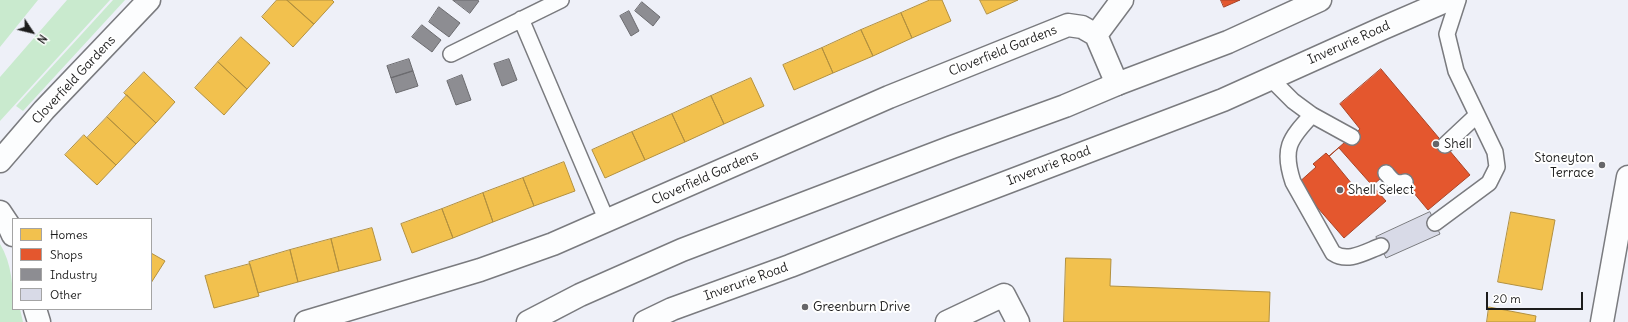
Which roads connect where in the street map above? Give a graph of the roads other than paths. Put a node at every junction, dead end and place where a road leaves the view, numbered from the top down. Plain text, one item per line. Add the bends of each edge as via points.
1 (149, 0) edge
2 (561, 0) edge
3 (1122, 0) edge
4 (1320, 0) edge
5 (1448, 0) edge
6 (1458, 0) edge
7 (521, 20) junction
8 (1096, 35) junction
9 (451, 54) dead end
10 (1271, 78) junction
11 (1117, 84) junction
12 (1312, 115) junction
13 (1477, 115) junction
14 (1352, 137) dead end
15 (1445, 145) dead end
16 (0, 162) edge
17 (1386, 173) dead end
18 (1628, 177) edge
19 (1405, 182) dead end
20 (0, 212) edge
21 (607, 221) junction
22 (1435, 223) dead end
23 (12, 233) edge
24 (1381, 246) dead end
25 (35, 310) edge
26 (39, 322) edge
27 (306, 322) edge
28 (528, 322) edge
29 (645, 322) edge
30 (947, 322) edge
31 (1018, 322) edge
32 (1602, 322) edge

1 - 16 main road, Cloverfield Gardens via 44,110
2 - 7 lane
3 - 8 main road
4 - 11 main road via 1228,42
5 - 10 main road, Inverurie Road
6 - 13 lane via 1447,34 1456,72
7 - 9 lane
7 - 21 lane
8 - 11 main road
8 - 21 main road, Cloverfield Gardens via 1082,27 1068,25 889,97
10 - 12 lane via 1293,101
10 - 29 main road, Inverurie Road via 1223,100 672,309
11 - 28 main road via 1065,106 682,250 580,294
12 - 14 lane
12 - 24 lane via 1291,140 1287,155 1293,182 1328,247 1338,257 1354,257
13 - 15 lane
13 - 22 lane via 1495,152 1497,167 1489,183
17 - 19 lane via 1399,184
18 - 32 main road
20 - 23 main road
21 - 27 main road, Cloverfield Gardens via 553,244 480,270
25 - 26 main road
30 - 31 main road via 1004,295

